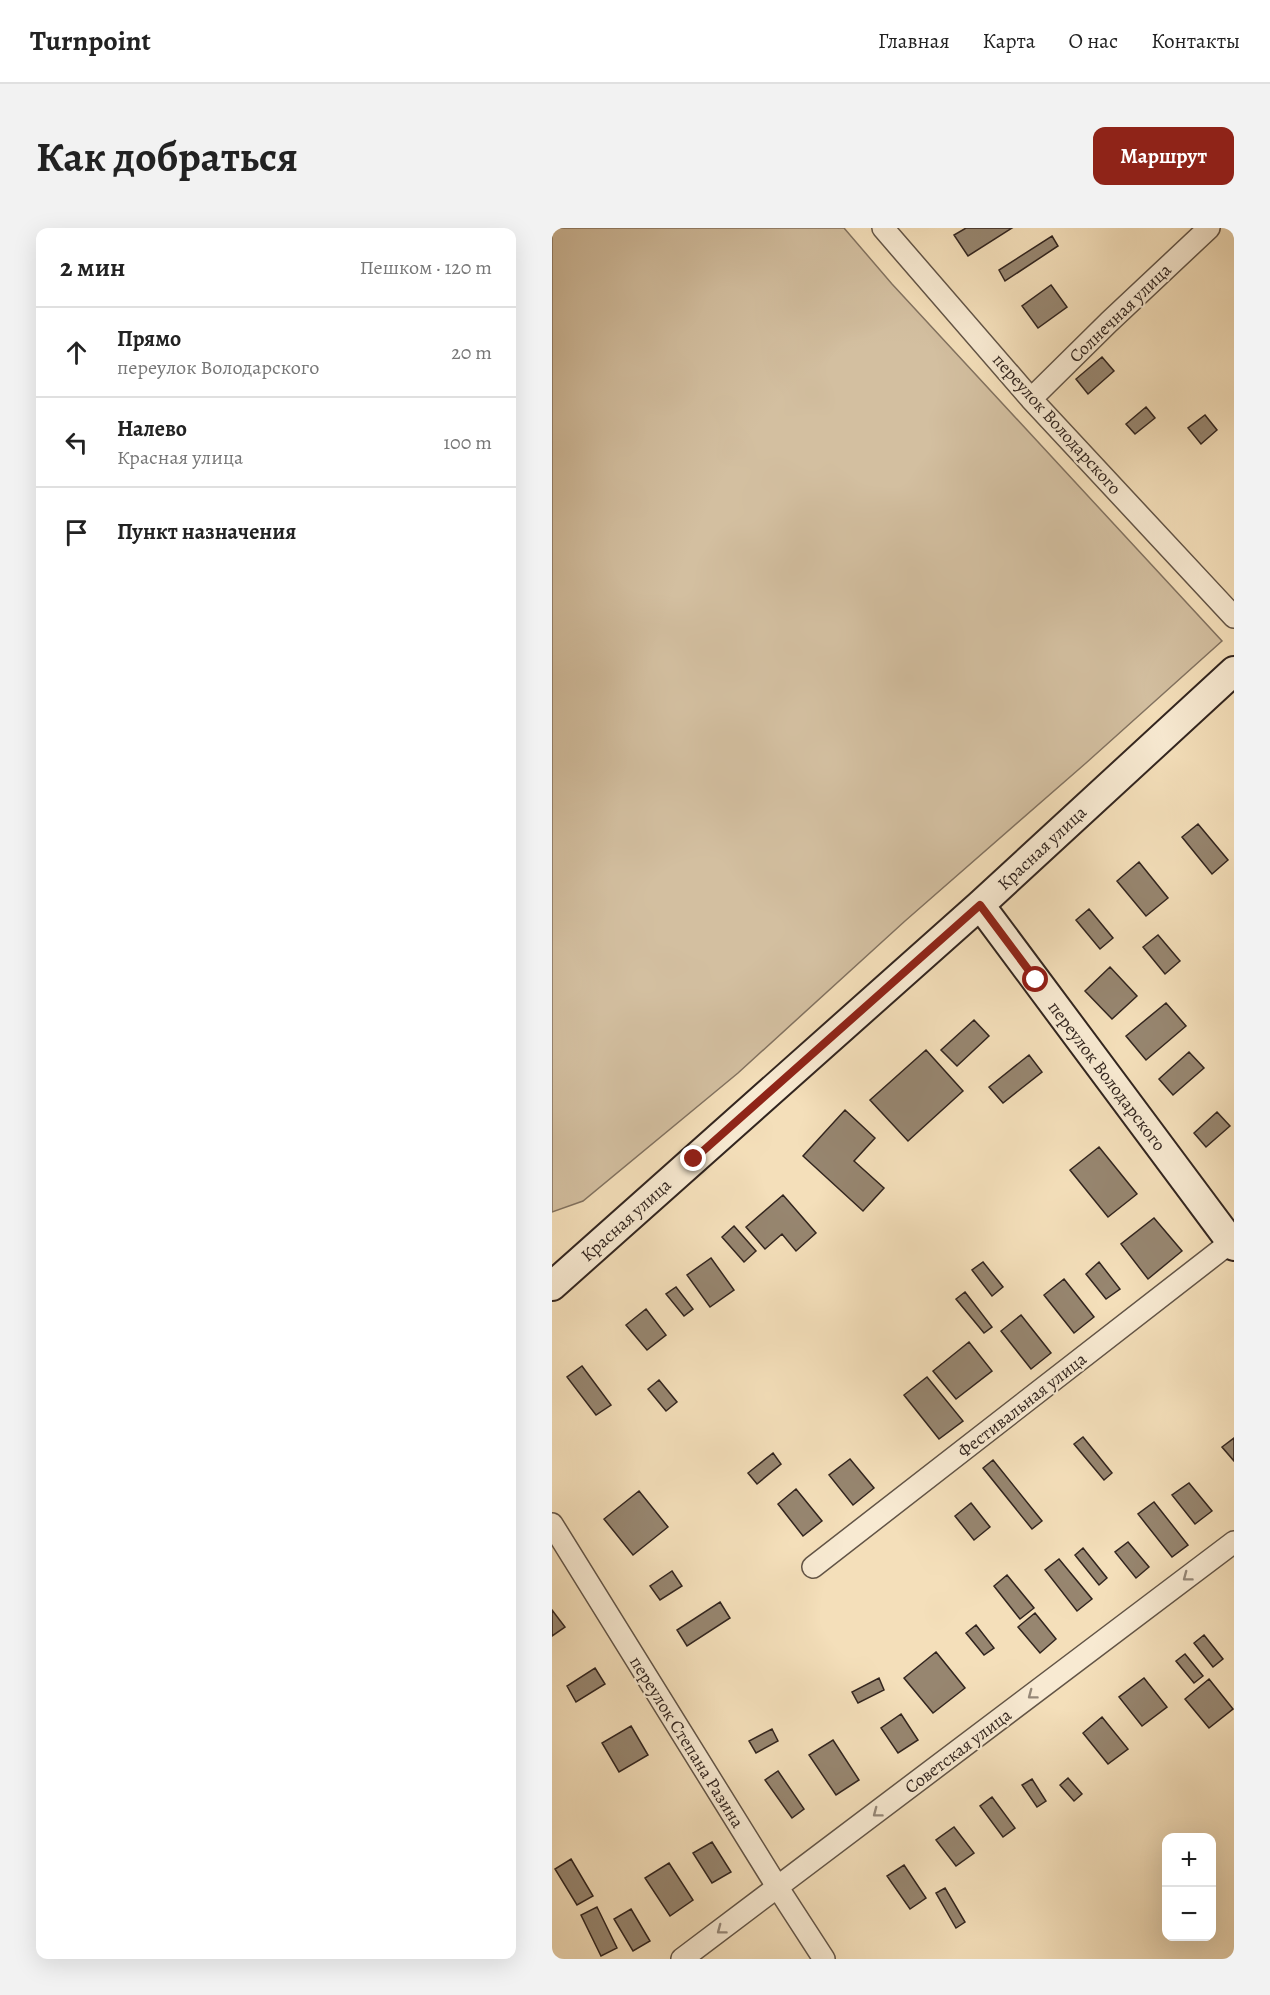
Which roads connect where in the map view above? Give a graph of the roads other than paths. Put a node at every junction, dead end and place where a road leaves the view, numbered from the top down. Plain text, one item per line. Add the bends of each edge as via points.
1 (883, 228) edge
2 (1209, 228) edge
3 (1031, 399) junction
4 (1234, 617) edge
5 (1234, 671) edge
6 (980, 905) junction
7 (1233, 1244) edge
8 (552, 1286) edge
9 (552, 1524) edge
10 (1234, 1542) edge
11 (813, 1567) dead end
12 (777, 1888) junction
13 (682, 1959) edge
14 (824, 1959) edge

1 - 3 street, переулок Володарского
2 - 3 street, Солнечная улица
3 - 4 street, переулок Володарского
5 - 6 street, Красная улица
6 - 7 street, переулок Володарского
6 - 8 street, Красная улица
7 - 11 street, Фестивальная улица
9 - 12 street, переулок Степана Разина
10 -> 12 street, Советская улица
12 -> 13 street, Советская улица
12 - 14 street, переулок Степана Разина

